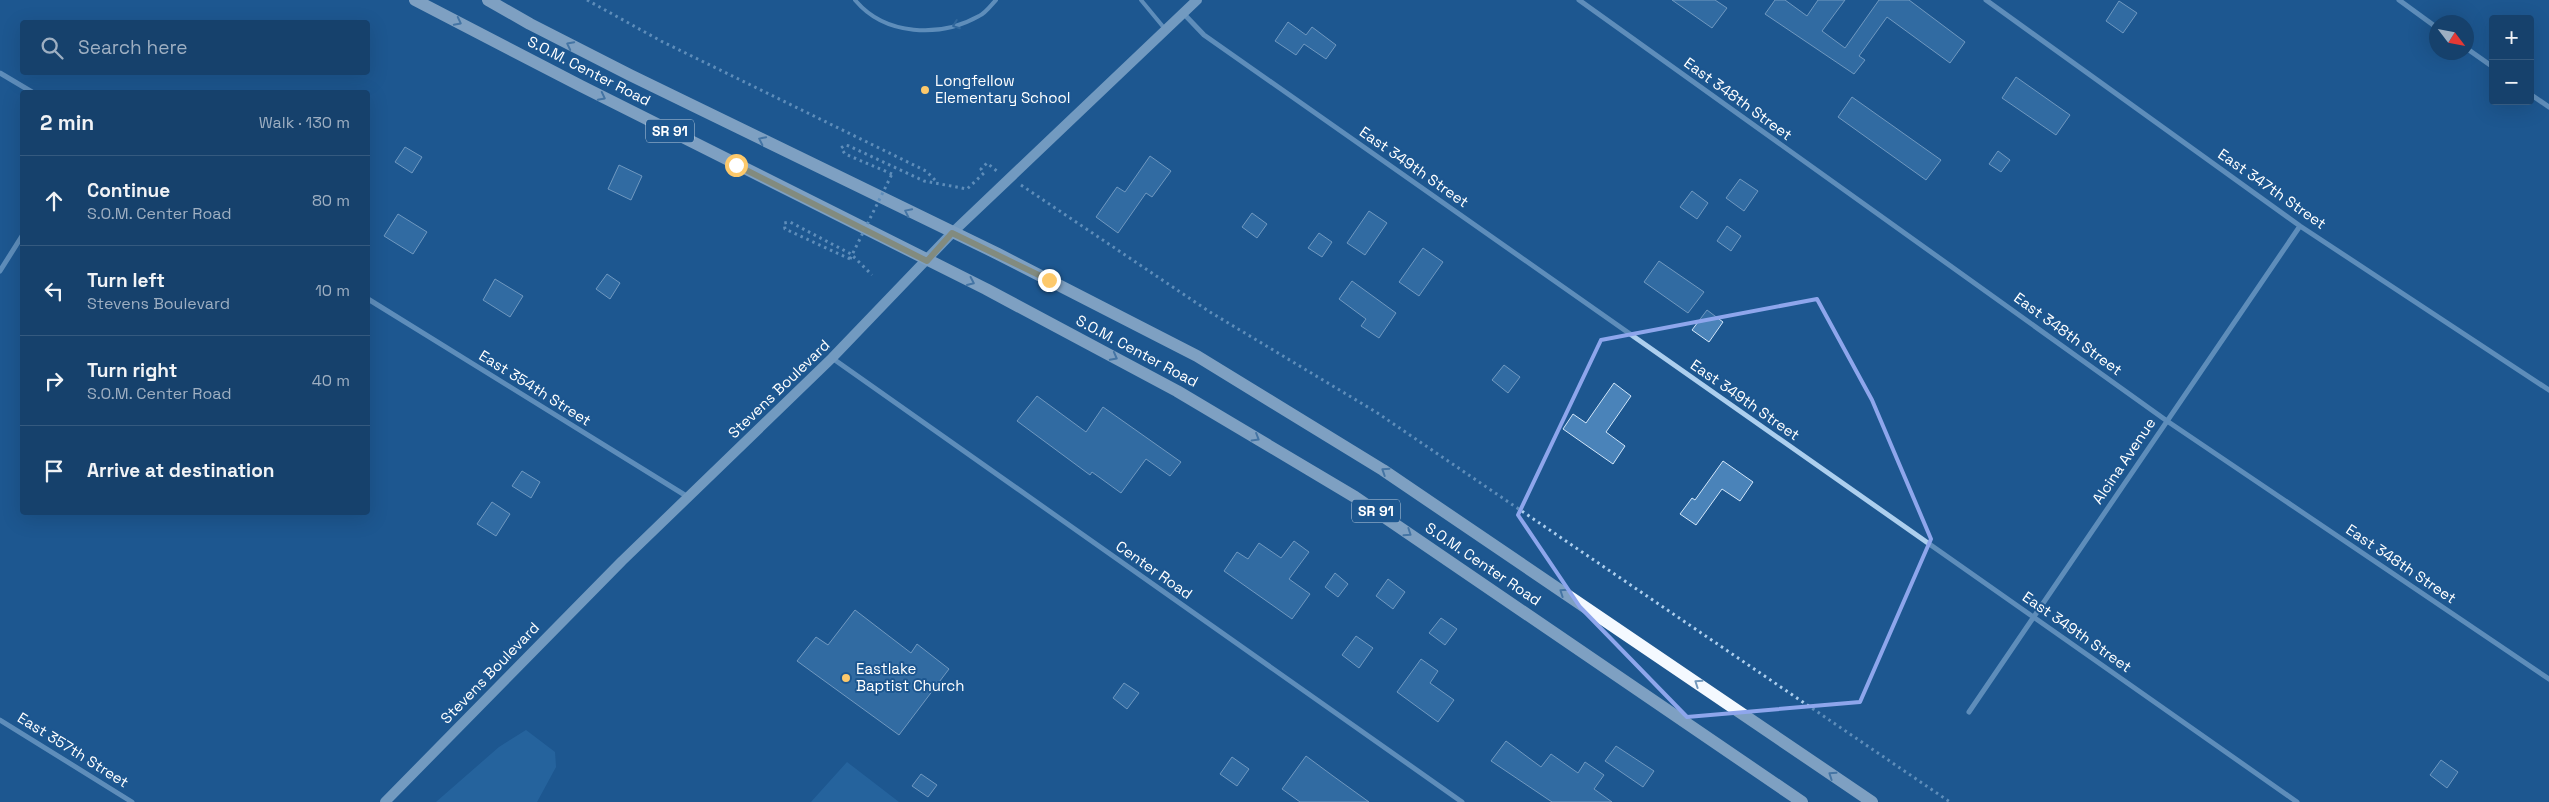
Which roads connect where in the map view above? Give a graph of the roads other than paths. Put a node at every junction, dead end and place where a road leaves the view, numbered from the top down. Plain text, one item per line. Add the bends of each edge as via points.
1 (414, 0) edge
2 (488, 0) edge
3 (855, 0) edge
4 (996, 0) edge
5 (1141, 0) edge
6 (1197, 0) edge
7 (1578, 0) edge
8 (1986, 0) edge
9 (2400, 0) edge
10 (1182, 13) junction
11 (2429, 22) edge
12 (1166, 29) junction
13 (2474, 54) edge
14 (2489, 64) edge
15 (0, 73) edge
16 (29, 90) edge
17 (2534, 97) edge
18 (2549, 108) edge
19 (2300, 226) junction
20 (952, 233) junction
21 (20, 239) edge
22 (927, 261) junction
23 (0, 271) edge
24 (370, 300) edge
25 (832, 358) junction
26 (2549, 390) edge
27 (2167, 420) junction
28 (689, 497) junction
29 (2033, 617) junction
30 (2549, 679) edge
31 (1969, 712) dead end
32 (0, 720) edge
33 (132, 802) edge
34 (385, 802) edge
35 (1462, 802) edge
36 (1802, 802) edge
37 (1872, 802) edge
38 (2297, 802) edge

1 -> 22 main road, S.O.M. Center Road / SR 91
20 -> 2 main road, S.O.M. Center Road / SR 91 via 630,76
4 -> 3 lane via 981,16 942,30 900,29 861,8
5 - 12 lane
6 - 10 street, Stevens Boulevard
7 - 27 street, East 348th Street
8 - 19 street, East 347th Street
9 - 11 street
10 - 12 street, Stevens Boulevard
10 - 29 street, East 349th Street via 1204,36
12 - 20 street, Stevens Boulevard
13 - 14 street
15 - 16 street
17 - 18 street
19 - 26 street, East 347th Street
19 - 27 street, Alcina Avenue
20 - 22 street, Stevens Boulevard
37 -> 20 main road, S.O.M. Center Road / SR 91 via 1383,470 1197,356
21 - 23 street
22 - 25 street, Stevens Boulevard
22 -> 36 main road, S.O.M. Center Road / SR 91 via 1177,391 1355,497
24 - 28 street, East 354th Street
25 - 28 street, Stevens Boulevard
25 - 35 street, Center Road
27 - 29 street, Alcina Avenue
27 - 30 street, East 348th Street
28 - 34 street, Stevens Boulevard
29 - 31 street, Alcina Avenue
29 - 38 street, East 349th Street
32 - 33 street, East 357th Street

